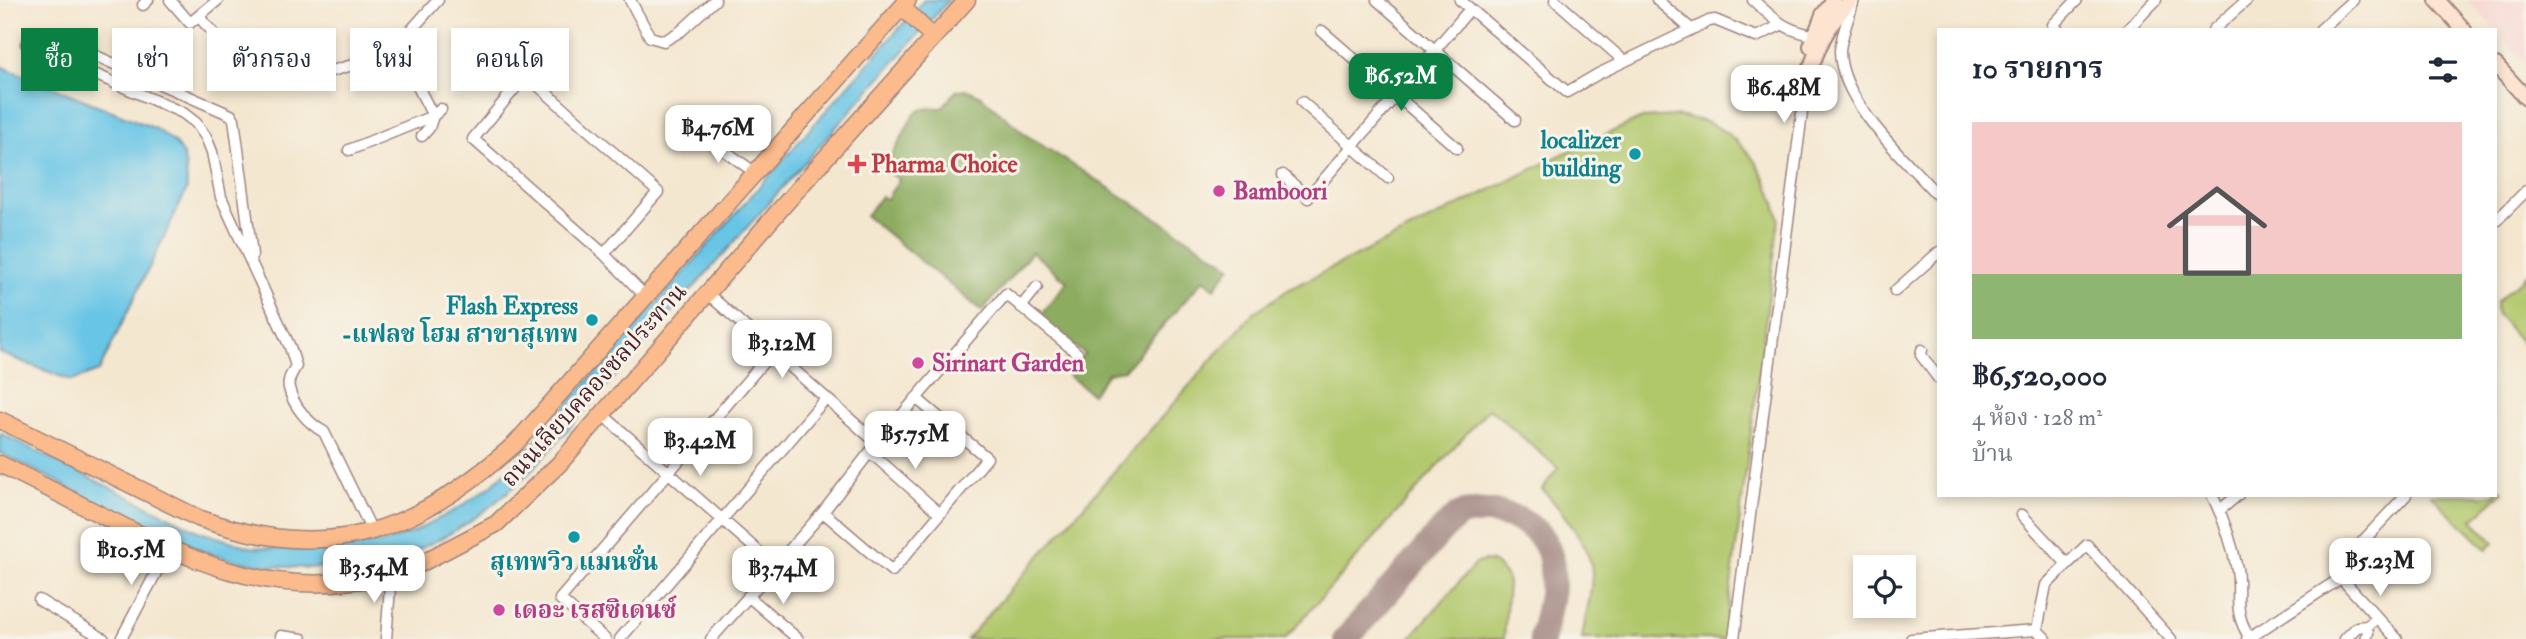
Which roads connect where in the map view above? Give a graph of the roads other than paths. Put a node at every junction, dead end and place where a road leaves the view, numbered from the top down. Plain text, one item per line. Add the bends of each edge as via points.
1 (170, 0) edge
2 (218, 0) edge
3 (438, 0) edge
4 (630, 0) edge
5 (715, 0) edge
6 (967, 0) edge
7 (1377, 0) edge
8 (1460, 0) edge
9 (1555, 0) edge
10 (1657, 0) edge
11 (1753, 0) edge
12 (1834, 0) edge
13 (1852, 0) edge
14 (2077, 0) edge
15 (2156, 0) edge
16 (2247, 0) edge
17 (2353, 0) edge
18 (2437, 0) edge
19 (904, 5) edge
20 (1470, 9) junction
21 (198, 17) junction
22 (1781, 25) junction
23 (208, 28) edge
24 (413, 28) edge
25 (2055, 28) edge
26 (2129, 28) edge
27 (2215, 28) edge
28 (2325, 28) edge
29 (2462, 28) edge
30 (1690, 29) junction
31 (1322, 31) dead end
32 (929, 33) junction
33 (1814, 35) junction
34 (1435, 50) junction
35 (98, 57) edge
36 (1625, 61) junction
37 (2497, 66) edge
38 (98, 75) edge
39 (1806, 82) junction
40 (424, 91) edge
41 (1396, 95) junction
42 (2526, 99) edge
43 (1302, 102) dead end
44 (437, 113) junction
45 (1515, 120) dead end
46 (699, 132) dead end
47 (422, 136) dead end
48 (1352, 147) junction
49 (1457, 148) dead end
50 (349, 150) dead end
51 (754, 173) junction
52 (1283, 175) dead end
53 (1388, 178) dead end
54 (2526, 191) edge
55 (1937, 195) edge
56 (2497, 218) edge
57 (604, 254) junction
58 (1937, 254) edge
59 (253, 266) junction
60 (1037, 287) dead end
61 (1895, 291) dead end
62 (708, 294) junction
63 (645, 296) junction
64 (1021, 307) junction
65 (1922, 350) dead end
66 (773, 351) junction
67 (1077, 353) dead end
68 (1937, 376) edge
69 (826, 398) junction
70 (916, 398) junction
71 (603, 415) junction
72 (0, 420) edge
73 (877, 443) junction
74 (870, 452) junction
75 (0, 464) edge
76 (671, 473) junction
77 (2213, 497) edge
78 (2236, 497) edge
79 (2404, 497) edge
80 (2220, 510) junction
81 (823, 512) junction
82 (939, 513) junction
83 (2022, 515) dead end
84 (723, 518) junction
85 (372, 531) junction
86 (168, 550) junction
87 (2067, 564) junction
88 (775, 565) junction
89 (391, 574) junction
90 (2341, 578) junction
91 (748, 596) junction
92 (39, 600) dead end
93 (2377, 618) junction
94 (2367, 626) junction
95 (2037, 630) junction
96 (281, 636) dead end
97 (2249, 638) edge
98 (104, 639) edge
99 (121, 639) edge
100 (302, 639) edge
101 (386, 639) edge
102 (605, 639) edge
103 (620, 639) edge
104 (711, 639) edge
105 (798, 639) edge
106 (1734, 639) edge
107 (1911, 639) edge
108 (2046, 639) edge
109 (2171, 639) edge
110 (2345, 639) edge
111 (2366, 639) edge
112 (2397, 639) edge

1 - 21 street via 190,23
2 - 21 street
3 - 24 street
4 - 5 street via 650,37 664,41
6 - 32 main road, ถนนเลียบคลองชลประทาน
7 - 34 street
8 - 20 street
9 - 36 street
10 - 30 street
11 - 22 street
12 - 33 street
13 - 39 street via 1836,15 1820,42
13 - 55 street via 1840,52 1851,92 1861,110
14 - 25 street via 2053,25
15 - 26 street
16 - 27 street
17 - 28 street
18 - 29 street
19 - 32 main road
19 - 51 main road, ถนนเลียบคลองชลประทาน
20 - 34 street
20 - 36 street via 1567,92
21 - 23 street
22 - 30 street via 1756,37 1715,20
22 - 33 street
30 - 36 street
31 - 41 street
32 - 62 main road, ถนนเลียบคลองชลประทาน
33 - 39 street
34 - 41 street
34 - 45 street
35 - 59 street via 234,119
37 - 42 street
38 - 59 street via 196,123 212,152 221,197
39 - 106 street
40 - 44 street
41 - 48 street
41 - 49 street
43 - 48 street
44 - 47 street
44 - 50 street
46 - 51 street
48 - 52 street via 1308,198
48 - 53 street
51 - 63 main road, ถนนเลียบคลองชลประทาน
54 - 56 street
57 - 57 street via 473,139 526,75 658,192
57 - 63 street
58 - 61 street
59 - 85 street via 296,366 289,388 310,425 324,432
60 - 64 street
62 - 66 street
62 - 71 main road, ถนนเลียบคลองชลประทาน
63 - 85 main road, ถนนเลียบคลองชลประทาน via 491,465 434,506
64 - 67 street
64 - 70 street via 1006,294
65 - 68 street
66 - 69 street
66 - 76 street
69 - 73 street
69 - 84 street
70 - 73 street
70 - 82 street via 987,457
71 - 76 street
71 - 89 main road, ถนนเลียบคลองชลประทาน via 496,524 414,567
72 - 85 main road, ถนนเลียบคลองชลประทาน via 229,529 299,540
73 - 74 street
74 - 81 street
74 - 82 street
75 - 86 main road, ถนนเลียบคลองชลประทาน
76 - 84 street
76 - 102 street via 560,599
77 - 80 street
78 - 80 street
79 - 90 street via 2363,541
80 - 97 street via 2234,552 2241,625
81 - 82 street via 892,571
81 - 88 street
83 - 87 street
84 - 88 street
84 - 103 street
86 - 89 main road, ถนนเลียบคลองชลประทาน via 243,576 279,583 335,584
86 - 99 street
87 - 95 street via 2046,585
87 - 109 street via 2087,545
88 - 91 street
89 - 101 street
90 - 93 street
90 - 97 street
91 - 104 street
91 - 105 street
92 - 98 street
93 - 94 street
93 - 112 street
94 - 110 street via 2357,627
94 - 111 street
95 - 107 street
95 - 108 street
96 - 100 street

